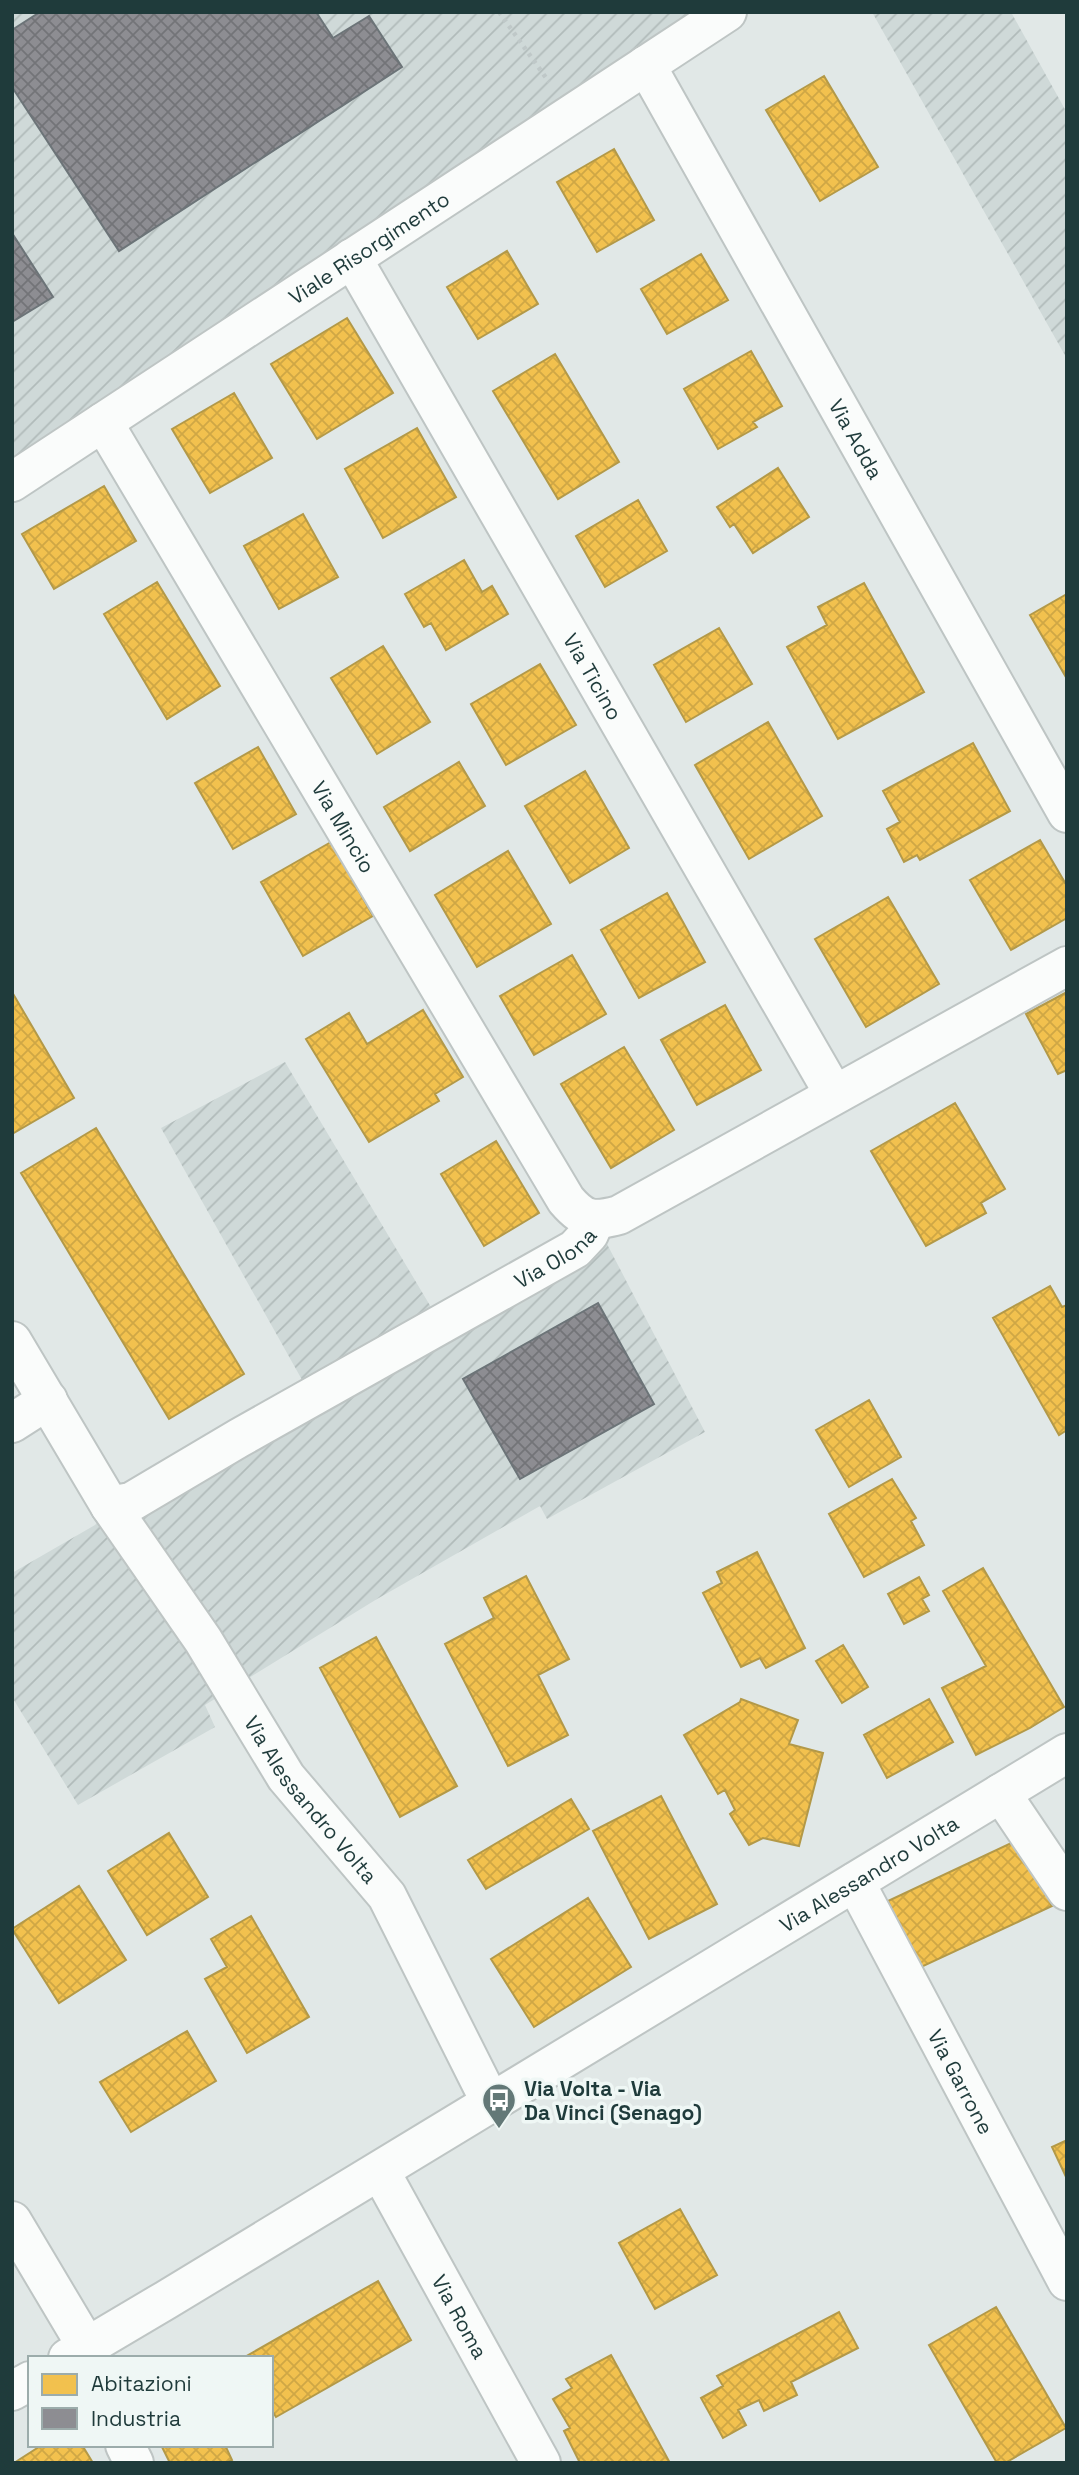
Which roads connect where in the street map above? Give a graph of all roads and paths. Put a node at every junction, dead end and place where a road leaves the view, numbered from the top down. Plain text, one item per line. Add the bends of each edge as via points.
1 (499, 12) edge
2 (727, 12) edge
3 (646, 65) junction
4 (572, 114) junction
5 (352, 258) junction
6 (103, 422) junction
7 (12, 482) edge
8 (1067, 813) edge
9 (1067, 966) edge
10 (834, 1094) junction
11 (595, 1220) junction
12 (12, 1341) edge
13 (48, 1401) junction
14 (12, 1423) edge
15 (110, 1506) junction
16 (1067, 1753) edge
17 (1001, 1793) junction
18 (855, 1882) junction
19 (1067, 1891) edge
20 (491, 2103) junction
21 (380, 2171) junction
22 (12, 2221) edge
23 (1067, 2281) edge
24 (78, 2354) edge
25 (28, 2382) edge
26 (12, 2391) edge
27 (126, 2447) edge
28 (134, 2463) edge
29 (541, 2463) edge

1 - 4 path
2 - 3 street, Viale Risorgimento
3 - 4 street, Viale Risorgimento
3 - 8 street, Via Adda
4 - 5 street, Viale Risorgimento
5 - 6 street, Viale Risorgimento
5 - 10 street, Via Ticino
6 - 7 street, Viale Risorgimento
6 - 11 street, Via Mincio via 566,1200 577,1213
9 - 10 street, Via Olona
10 - 11 street, Via Olona via 619,1215
11 - 15 street, Via Olona via 575,1249 131,1502
12 - 13 street, Via Alessandro Volta
13 - 14 street
13 - 15 street, Via Alessandro Volta
15 - 20 street, Via Alessandro Volta via 203,1640 286,1777 387,1896
16 - 17 street, Via Alessandro Volta
17 - 18 street, Via Alessandro Volta
17 - 19 street
18 - 20 street, Via Alessandro Volta
18 - 23 street, Via Garrone
20 - 21 street, Via Alessandro Volta
21 - 24 street, Via Alessandro Volta
21 - 29 street, Via Roma
22 - 24 street
25 - 26 street
27 - 28 street

